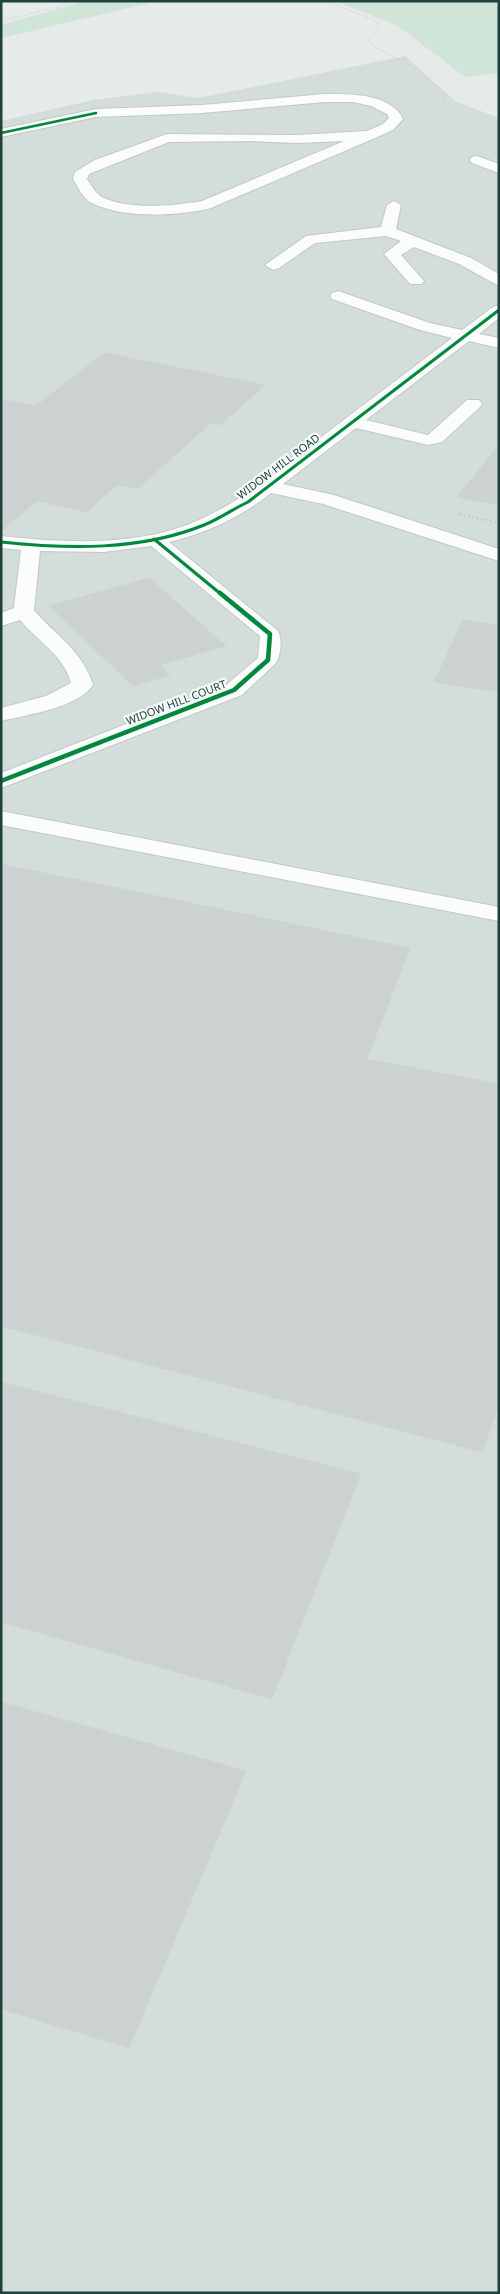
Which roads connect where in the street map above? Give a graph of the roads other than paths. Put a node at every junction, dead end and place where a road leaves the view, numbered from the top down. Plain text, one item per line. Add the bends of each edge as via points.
1 (1, 133) edge
2 (370, 134) junction
3 (477, 160) dead end
4 (499, 169) edge
5 (394, 205) dead end
6 (388, 231) junction
7 (412, 240) junction
8 (273, 265) dead end
9 (416, 281) dead end
10 (499, 281) edge
11 (338, 296) dead end
12 (499, 310) edge
13 (464, 337) junction
14 (499, 343) edge
15 (473, 404) dead end
16 (352, 422) junction
17 (268, 487) junction
18 (154, 539) junction
19 (1, 542) edge
20 (30, 546) junction
21 (499, 555) edge
22 (24, 611) junction
23 (1, 620) edge
24 (1, 715) edge
25 (1, 781) edge
26 (1, 818) edge
27 (499, 914) edge

1 - 2 street via 96,113 353,98 375,103 393,112 396,118 388,127
2 - 2 street via 206,205 181,210 113,205 96,199 80,179 82,172 100,163 167,138 297,139
3 - 4 street
5 - 6 street
6 - 7 street
6 - 8 street via 311,239
7 - 9 street via 392,254
7 - 10 street via 465,261
11 - 13 street
12 - 13 street, WIDOW HILL ROAD
13 - 14 street
13 - 16 street, WIDOW HILL ROAD
15 - 16 street via 436,438 428,440
16 - 17 street, WIDOW HILL ROAD
17 - 18 street, WIDOW HILL ROAD via 248,502 204,525
17 - 21 street via 327,499
18 - 20 street, WIDOW HILL ROAD via 94,546
18 - 25 street, WIDOW HILL COURT via 270,634 268,660 234,690
19 - 20 street, WIDOW HILL ROAD
20 - 22 street
22 - 23 street
22 - 24 street via 72,656 82,685 45,703
26 - 27 street

